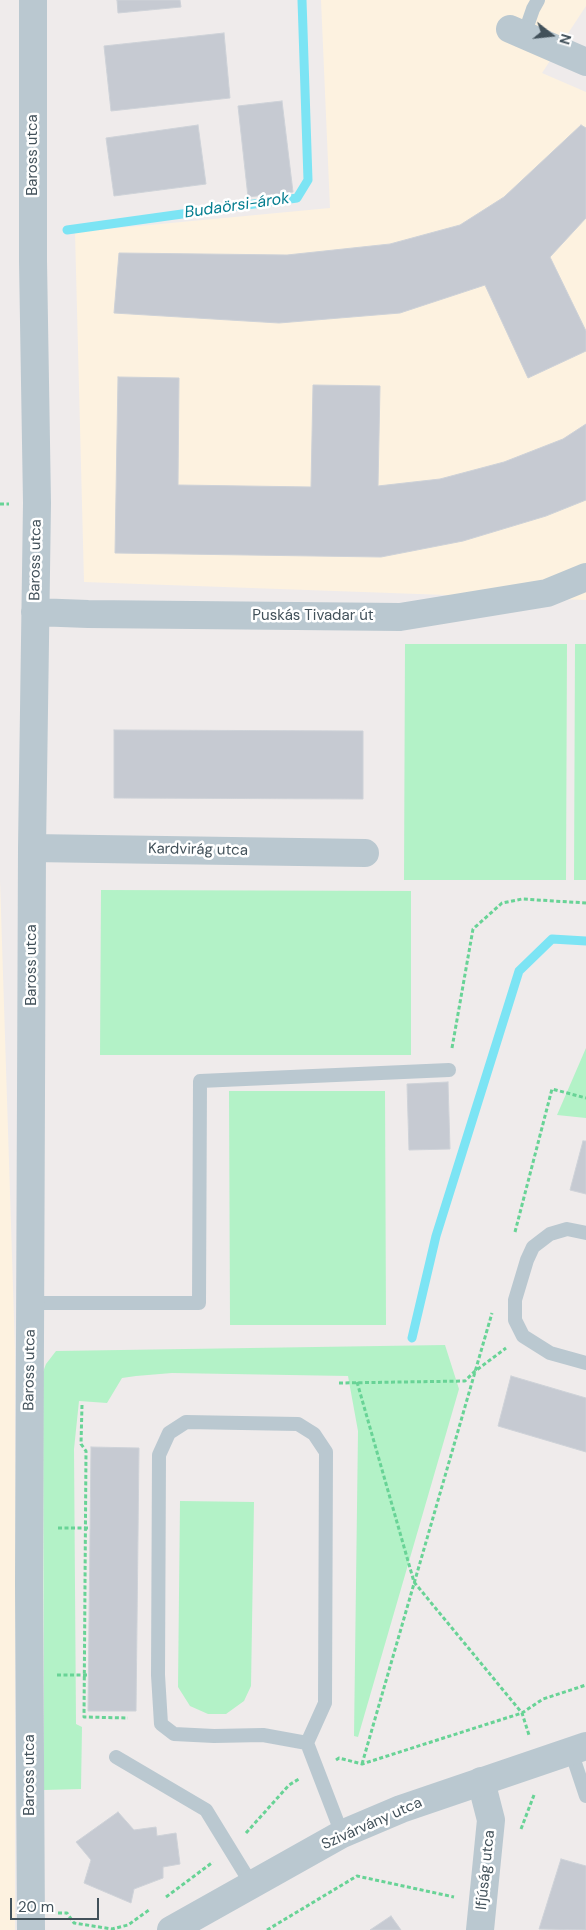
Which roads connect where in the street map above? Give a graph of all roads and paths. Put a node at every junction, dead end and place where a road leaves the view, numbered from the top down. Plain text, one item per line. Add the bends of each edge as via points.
1 (33, 0) edge
2 (538, 0) edge
3 (517, 32) joint
4 (586, 62) edge
5 (586, 577) edge
6 (35, 612) junction
7 (32, 848) junction
8 (365, 853) dead end
9 (586, 903) edge
10 (449, 1070) joint
11 (586, 1098) edge
12 (586, 1232) edge
13 (513, 1239) dead end
14 (31, 1303) junction
15 (494, 1306) dead end
16 (523, 1336) junction
17 (586, 1363) edge
18 (474, 1372) junction
19 (357, 1382) junction
20 (339, 1383) dead end
21 (82, 1405) dead end
22 (56, 1528) dead end
23 (88, 1528) junction
24 (414, 1582) junction
25 (55, 1674) dead end
26 (87, 1675) junction
27 (586, 1685) edge
28 (522, 1713) junction
29 (128, 1718) dead end
30 (307, 1743) junction
31 (578, 1749) edge
32 (116, 1756) dead end
33 (482, 1781) junction
34 (586, 1796) edge
35 (342, 1834) junction
36 (252, 1884) junction
37 (484, 1900) junction
38 (67, 1913) dead end
39 (74, 1922) dead end
40 (31, 1930) edge
41 (171, 1930) edge
42 (267, 1930) edge
43 (480, 1930) edge

1 - 6 street, Baross utca
2 - 3 lane
3 - 4 street
5 - 6 street, Puskás Tivadar út via 547,593 400,616
6 - 7 street, Baross utca
7 - 8 street, Kardvirág utca
7 - 14 street, Baross utca
9 - 10 path via 522,899 502,903 472,929
10 - 14 lane via 200,1081 199,1303
11 - 13 path via 552,1089
12 - 16 lane via 567,1229 550,1234 533,1247 515,1300 515,1320
14 - 40 street, Baross utca
15 - 18 path
16 - 17 lane via 550,1353
16 - 18 path
18 - 19 path via 465,1381
18 - 24 path
19 - 20 path
19 - 24 path
21 - 23 path via 81,1444 86,1452
22 - 23 path
23 - 26 path
24 - 28 path
24 - 28 path via 362,1764
25 - 26 path
26 - 29 path via 84,1717
27 - 28 path via 543,1699
30 - 30 lane via 325,1703 326,1452 314,1434 298,1424 186,1422 169,1433 159,1455 158,1675 161,1724 174,1734 263,1735
30 - 35 lane
31 - 33 street, Szivárvány utca
31 - 34 lane
32 - 36 lane via 206,1810
33 - 35 street, Szivárvány utca
33 - 37 street, Ifjúság utca via 491,1820
35 - 36 street, Szivárvány utca
36 - 41 street, Szivárvány utca
37 - 42 path via 452,1897 357,1876
37 - 43 street, Ifjúság utca
38 - 39 path

